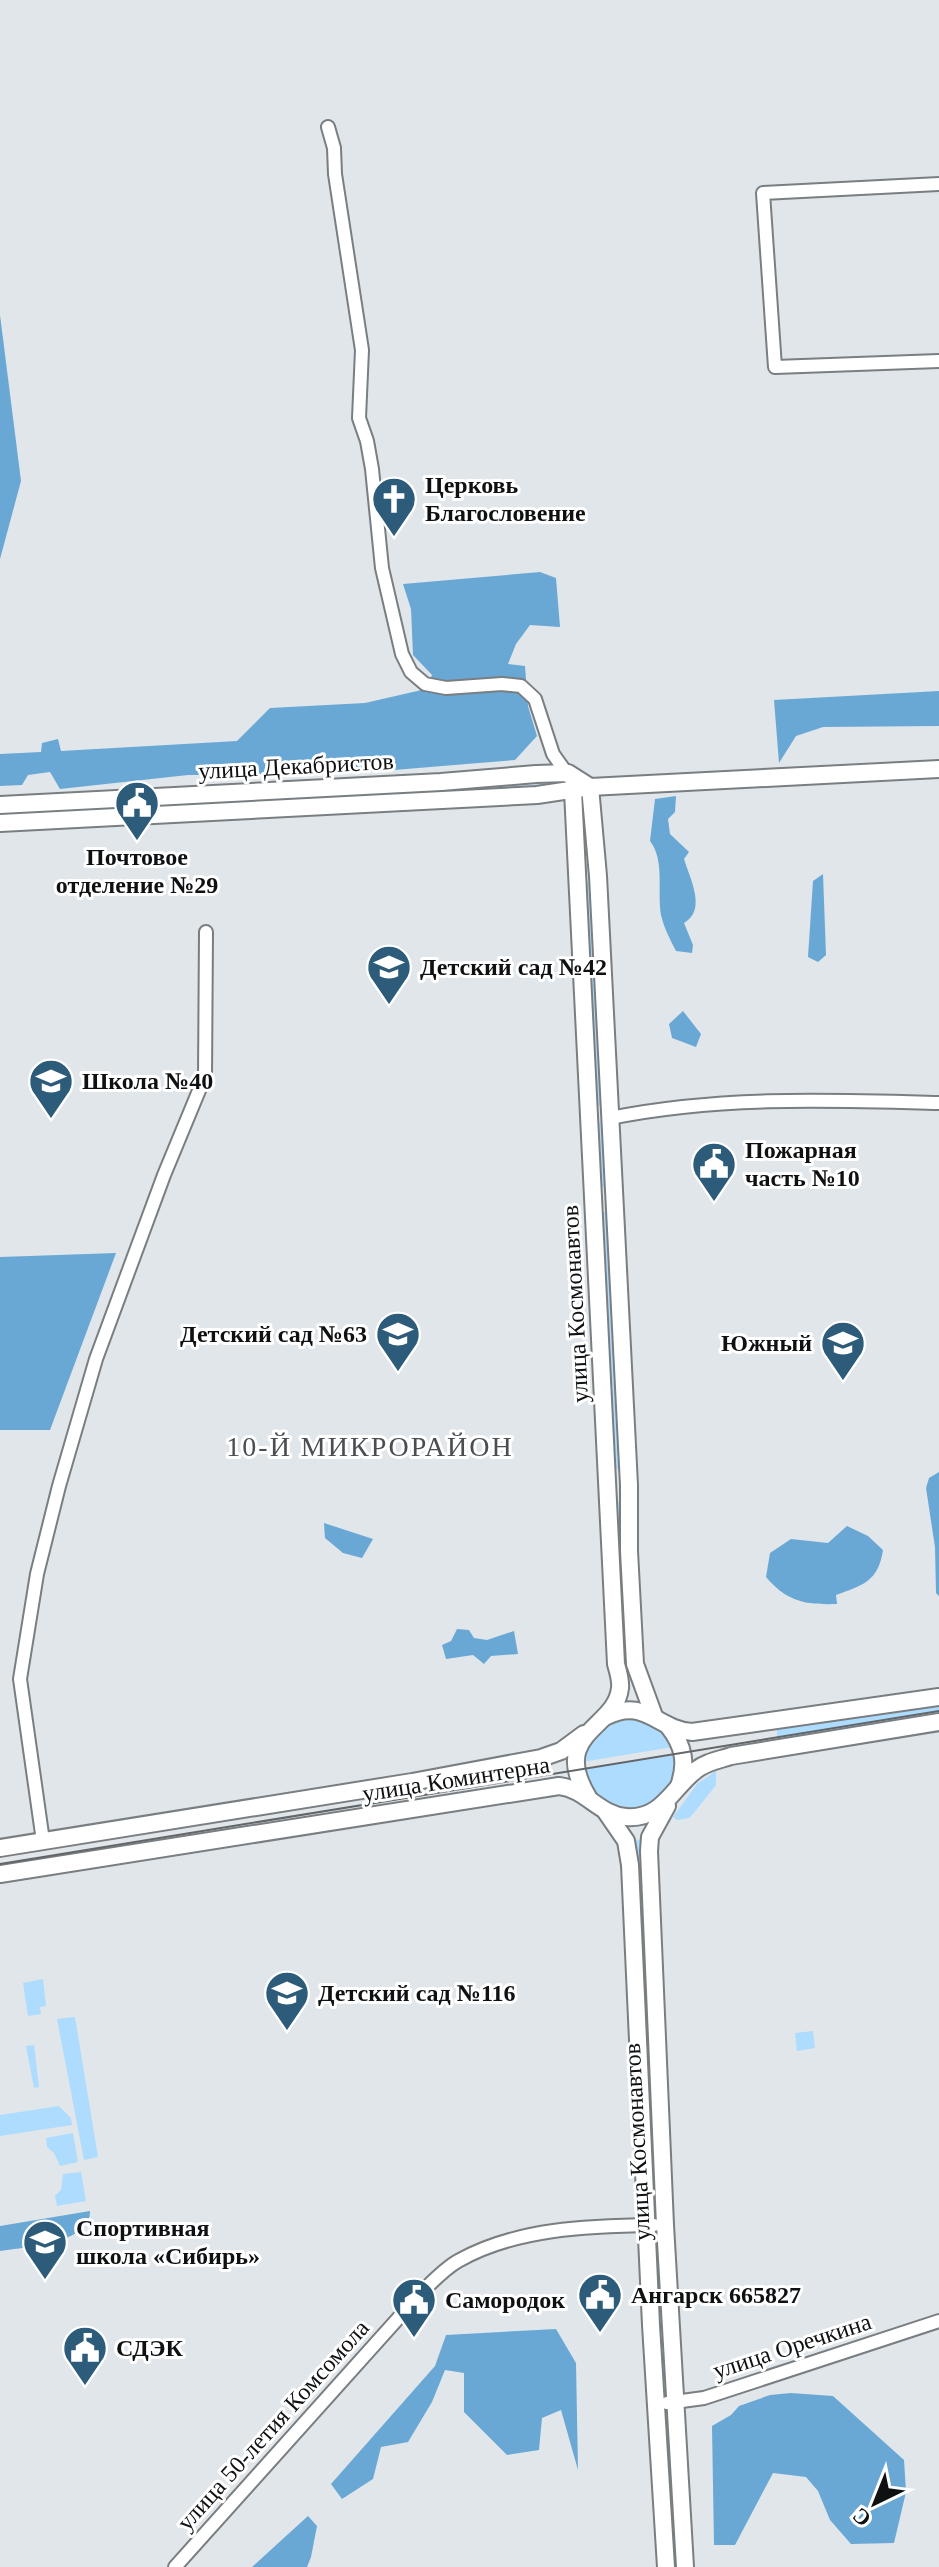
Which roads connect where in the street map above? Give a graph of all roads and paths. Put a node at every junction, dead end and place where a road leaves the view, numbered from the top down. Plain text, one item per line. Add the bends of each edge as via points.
1 (328, 127) dead end
2 (939, 184) edge
3 (939, 361) edge
4 (939, 769) edge
5 (568, 773) junction
6 (590, 787) junction
7 (287, 789) junction
8 (573, 791) junction
9 (0, 805) edge
10 (287, 809) junction
11 (0, 823) edge
12 (598, 876) junction
13 (579, 877) junction
14 (206, 932) dead end
15 (939, 1103) edge
16 (610, 1118) junction
17 (608, 1485) junction
18 (629, 1485) junction
19 (939, 1697) edge
20 (654, 1716) junction
21 (939, 1722) edge
22 (596, 1723) junction
23 (669, 1727) junction
24 (673, 1796) junction
25 (588, 1797) junction
26 (605, 1811) junction
27 (43, 1841) junction
28 (0, 1848) edge
29 (0, 1874) edge
30 (665, 2225) junction
31 (647, 2226) junction
32 (939, 2321) edge
33 (676, 2402) junction
34 (656, 2403) junction
35 (175, 2567) edge
36 (666, 2567) edge
37 (685, 2567) edge

1 - 5 street via 362,350 359,418 372,469 382,568 402,654 425,684 521,686 535,699 553,754
2 - 3 street via 763,193 775,367
4 - 6 street, улица Декабристов
5 - 6 street
5 - 7 street, улица Декабристов
5 - 8 street
6 - 8 street, улица Декабристов
6 - 12 street, улица Космонавтов
7 - 9 street, улица Декабристов
7 - 10 street
8 - 10 street, улица Декабристов
8 - 13 street, улица Космонавтов
10 - 11 street, улица Декабристов
12 - 13 street
12 - 16 street, улица Космонавтов
13 - 17 street, улица Космонавтов
14 - 27 street via 205,1076 96,1359 37,1574 20,1679
15 - 16 street via 728,1102
16 - 18 street, улица Космонавтов
17 - 18 street
17 - 22 street, улица Космонавтов via 621,1686 612,1708
18 - 20 street, улица Космонавтов via 635,1664
19 - 23 street via 707,1730
20 - 22 street, улица Коминтерна via 624,1710
20 - 23 street
21 - 24 street via 731,1756 696,1769
22 - 25 street, улица Космонавтов via 578,1752 578,1776
22 - 27 street, улица Коминтерна via 566,1748 541,1758
23 - 24 street, улица Космонавтов via 684,1757
24 - 26 street via 658,1810 637,1817
24 - 30 street, улица Космонавтов via 653,1830 649,1851
25 - 26 street, улица Коминтерна
25 - 29 street, улица Коминтерна via 566,1787 546,1788
26 - 31 street, улица Космонавтов via 626,1841 630,1865
27 - 28 street, улица Коминтерна
30 - 31 street, улица 50-летия Комсомола
30 - 33 street, улица Космонавтов
31 - 34 street, улица Космонавтов
31 - 35 street, улица 50-летия Комсомола via 547,2232 479,2250 455,2263 420,2294
32 - 33 street, улица Оречкина via 704,2398
33 - 34 street, улица Оречкина
33 - 37 street, улица Космонавтов
34 - 36 street, улица Космонавтов

